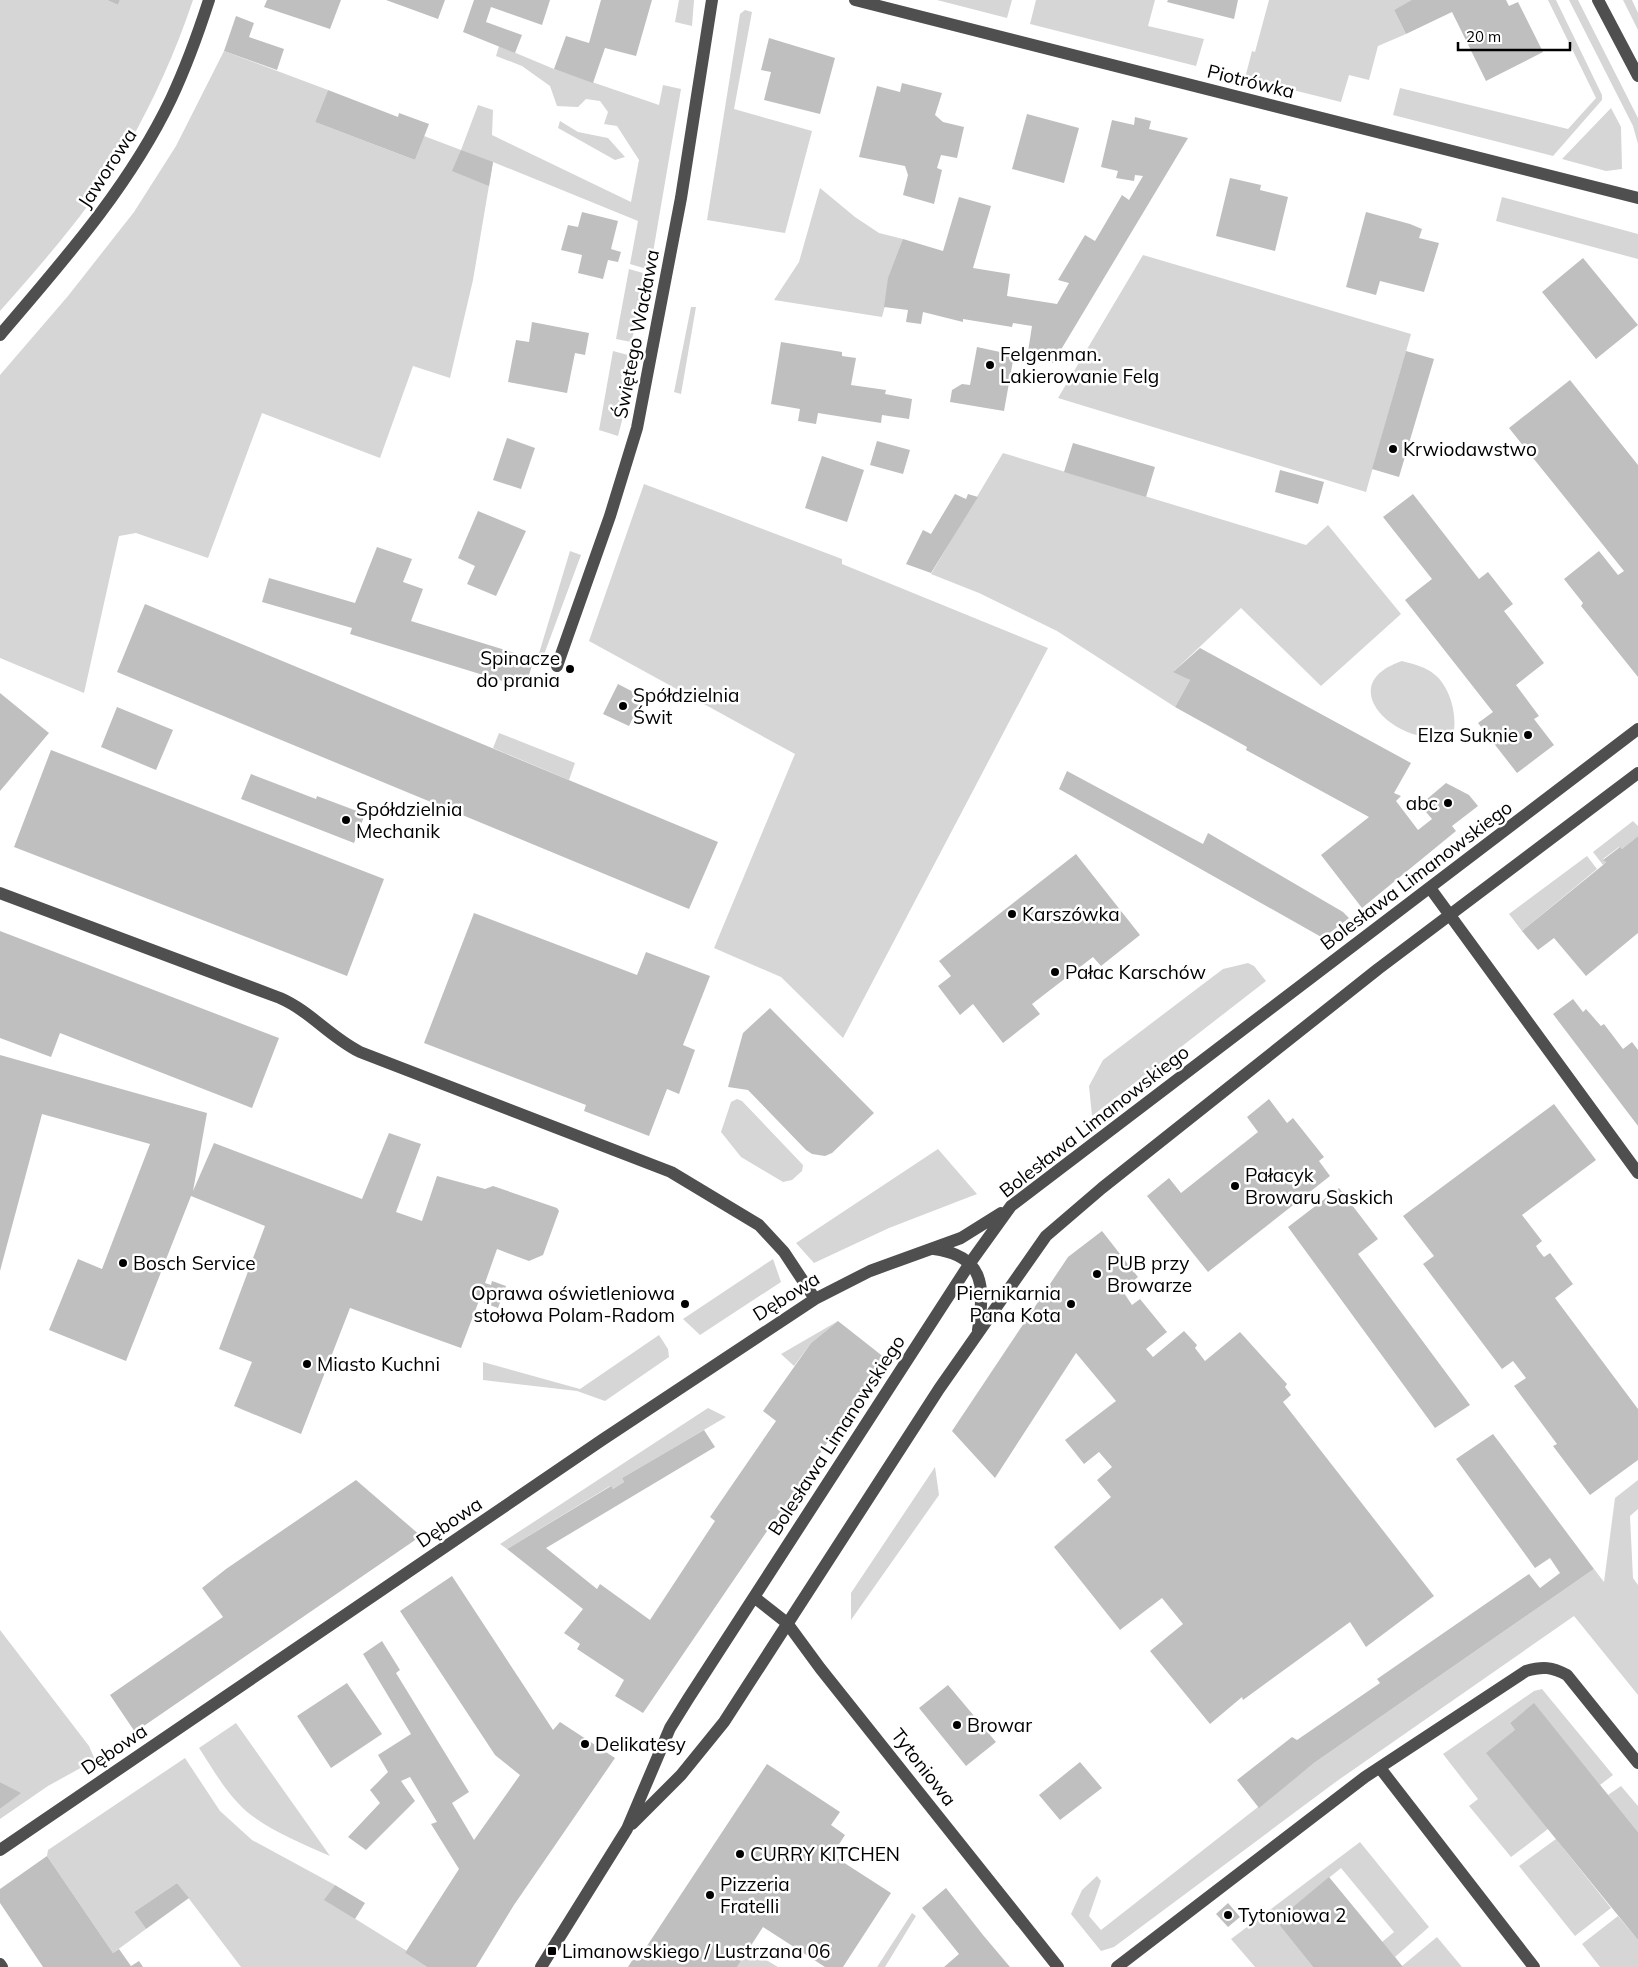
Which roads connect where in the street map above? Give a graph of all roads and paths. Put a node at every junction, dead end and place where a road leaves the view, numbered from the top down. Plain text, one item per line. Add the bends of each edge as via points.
1 (209, 0) edge
2 (712, 0) edge
3 (855, 0) edge
4 (1598, 0) edge
5 (1638, 76) edge
6 (1638, 198) edge
7 (0, 335) edge
8 (557, 666) dead end
9 (1638, 729) edge
10 (1638, 773) edge
11 (1430, 888) junction
12 (0, 893) edge
13 (1449, 914) junction
14 (1638, 1173) edge
15 (1011, 1206) junction
16 (932, 1248) junction
17 (970, 1263) junction
18 (815, 1299) junction
19 (977, 1335) junction
20 (754, 1597) junction
21 (787, 1623) junction
22 (1638, 1763) edge
23 (1380, 1768) junction
24 (627, 1829) junction
25 (0, 1850) edge
26 (0, 1964) edge
27 (2, 1967) edge
28 (541, 1967) edge
29 (1058, 1967) edge
30 (1117, 1967) edge
31 (1534, 1967) edge

1 - 7 street, Jaworowa via 171,100 119,188
2 - 8 street, Świętego Wacława via 681,198 637,428
3 - 6 street, Piotrówka
4 - 5 street
9 - 11 street, Bolesława Limanowskiego
10 - 13 street, Bolesława Limanowskiego
11 - 13 street
11 - 15 street, Bolesława Limanowskiego
12 - 18 street via 280,998 299,1006 345,1045 360,1052 671,1172 759,1225 784,1252
13 - 14 street
13 - 19 street, Bolesława Limanowskiego via 1073,1211 1046,1236
15 - 16 street, Dębowa via 961,1238
15 - 17 street, Bolesława Limanowskiego
16 - 17 street via 957,1254
16 - 18 street, Dębowa via 870,1271
17 - 19 street via 978,1276 981,1294
17 - 20 street, Bolesława Limanowskiego
18 - 25 street, Dębowa
19 - 21 street, Bolesława Limanowskiego
20 - 21 street, Tytoniowa
20 - 24 street, Bolesława Limanowskiego via 670,1728
21 - 24 street, Bolesława Limanowskiego via 707,1746
21 - 29 street, Tytoniowa
22 - 23 street via 1576,1684 1567,1675 1541,1666 1526,1671
23 - 30 street
23 - 31 street
24 - 28 street, Bolesława Limanowskiego
26 - 27 street

